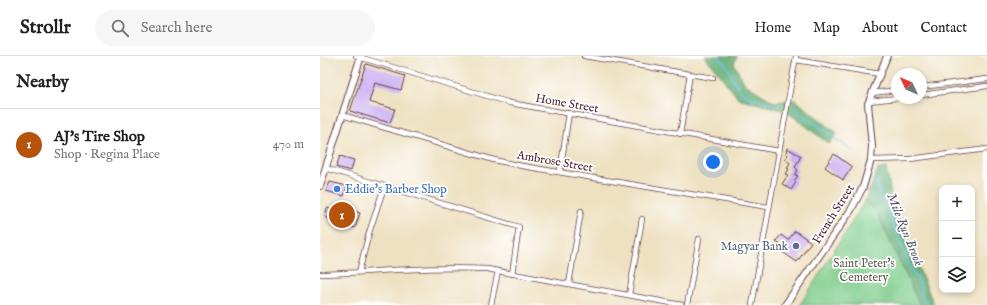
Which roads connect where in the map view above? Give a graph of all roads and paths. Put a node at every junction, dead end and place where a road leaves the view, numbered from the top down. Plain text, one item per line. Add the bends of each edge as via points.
1 (359, 56) edge
2 (584, 56) edge
3 (888, 56) edge
4 (591, 57) edge
5 (796, 58) edge
6 (690, 74) junction
7 (880, 74) junction
8 (713, 78) dead end
9 (987, 79) edge
10 (959, 83) junction
11 (927, 86) edge
12 (987, 86) edge
13 (960, 90) junction
14 (891, 91) edge
15 (872, 93) junction
16 (927, 94) edge
17 (891, 99) edge
18 (869, 101) junction
19 (569, 114) junction
20 (342, 115) junction
21 (680, 134) junction
22 (987, 149) edge
23 (779, 151) junction
24 (871, 160) junction
25 (325, 168) junction
26 (560, 172) junction
27 (320, 186) edge
28 (384, 187) junction
29 (768, 207) junction
30 (581, 211) dead end
31 (642, 219) dead end
32 (699, 239) dead end
33 (498, 271) junction
34 (359, 272) junction
35 (320, 274) edge
36 (512, 274) junction
37 (569, 284) junction
38 (629, 296) junction
39 (491, 305) edge
40 (682, 305) edge
41 (687, 305) edge
42 (752, 305) edge
43 (786, 305) edge

1 - 19 street, Home Street via 510,103
1 - 20 main road
2 - 4 street
3 - 7 main road, French Street
4 - 6 street
5 - 7 street
5 - 23 street
6 - 8 street
6 - 21 street
7 - 15 main road, French Street
9 - 10 street
10 - 11 street
10 - 13 street
12 - 13 street
13 - 16 street
14 - 15 street
15 - 18 main road, French Street
17 - 18 street
18 - 24 main road, French Street
19 - 21 street, Home Street
19 - 26 street
20 - 25 main road
20 - 26 street, Ambrose Street via 494,160
21 - 23 street, Home Street
22 - 24 street
23 - 29 street
24 - 43 main road, French Street via 863,187 852,207
25 - 27 main road
25 - 28 street
26 - 29 street, Ambrose Street
28 - 34 street
28 - 36 street via 519,227
29 - 42 street
30 - 37 street
31 - 38 street
32 - 41 street
33 - 34 street via 460,268
33 - 36 street
33 - 39 street
34 - 35 street
36 - 37 street
37 - 38 street
38 - 40 street

